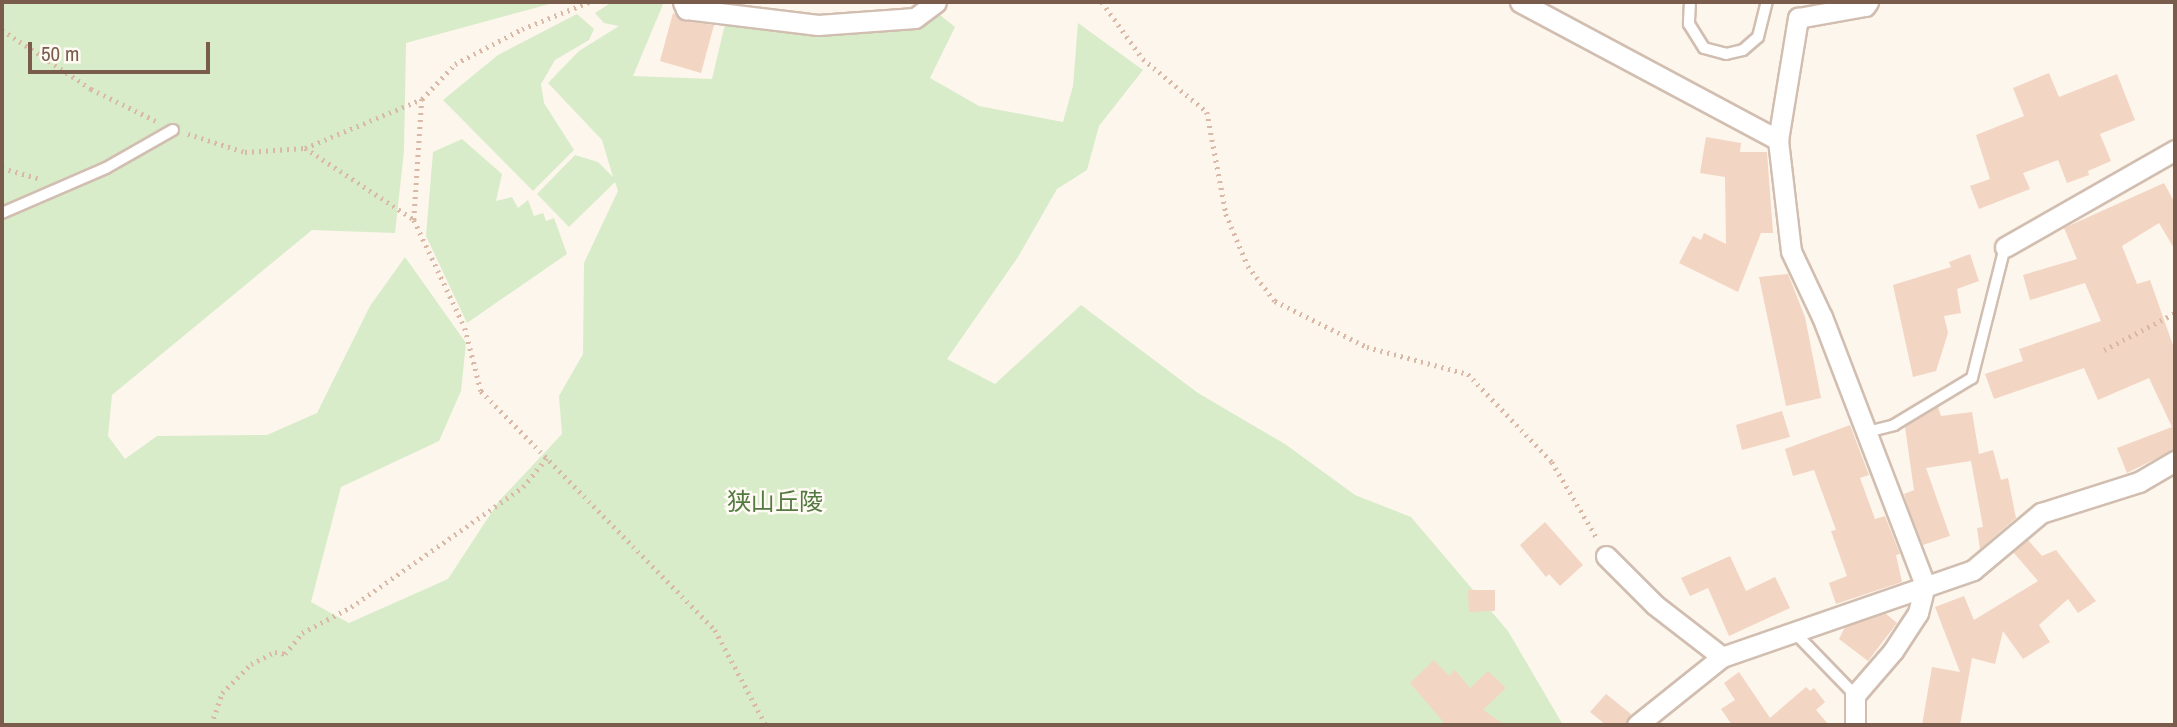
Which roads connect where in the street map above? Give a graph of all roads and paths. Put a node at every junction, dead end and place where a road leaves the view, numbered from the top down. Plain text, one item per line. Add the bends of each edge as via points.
1 (589, 2) edge
2 (683, 2) edge
3 (936, 2) edge
4 (1102, 2) edge
5 (1520, 2) edge
6 (1690, 2) edge
7 (1767, 2) edge
8 (1868, 2) edge
9 (2, 30) edge
10 (422, 99) junction
11 (173, 130) junction
12 (1778, 140) junction
13 (305, 148) junction
14 (2175, 150) edge
15 (2, 168) edge
16 (62, 187) junction
17 (2, 213) edge
18 (414, 220) junction
19 (2005, 247) joint
20 (2175, 313) edge
21 (2105, 350) dead end
22 (1863, 433) junction
23 (548, 456) junction
24 (2175, 461) edge
25 (1606, 556) joint
26 (1925, 585) junction
27 (1794, 633) junction
28 (1722, 657) junction
29 (1855, 695) junction
30 (211, 725) edge
31 (766, 725) edge
32 (1637, 725) edge
33 (1855, 725) edge

1 - 10 path via 522,29 455,64
2 - 3 street via 686,9 818,24 915,18
4 - 25 path via 1143,58 1208,112 1226,214 1248,266 1275,301 1367,347 1468,373 1552,462 1586,513
5 - 12 street
6 - 7 lane via 1689,24 1704,48 1726,54 1743,50 1758,37
8 - 12 street via 1798,18
9 - 11 path via 91,89
10 - 13 path
10 - 18 path
11 - 13 path via 245,152
11 - 16 lane
12 - 22 street via 1791,251 1822,317
13 - 18 path
14 - 19 street
15 - 16 path
16 - 17 lane
18 - 23 path via 465,328 481,391
19 - 22 lane via 1972,378 1894,425
20 - 21 path
22 - 26 street
23 - 30 path via 523,487 351,607 302,633 285,654 275,652 251,664 222,693
23 - 31 path via 715,630
24 - 26 street via 2139,482 2041,513 1973,570
25 - 28 street via 1656,605
26 - 27 street
26 - 29 street via 1918,613
27 - 28 street
27 - 29 lane
28 - 32 street
29 - 33 street

